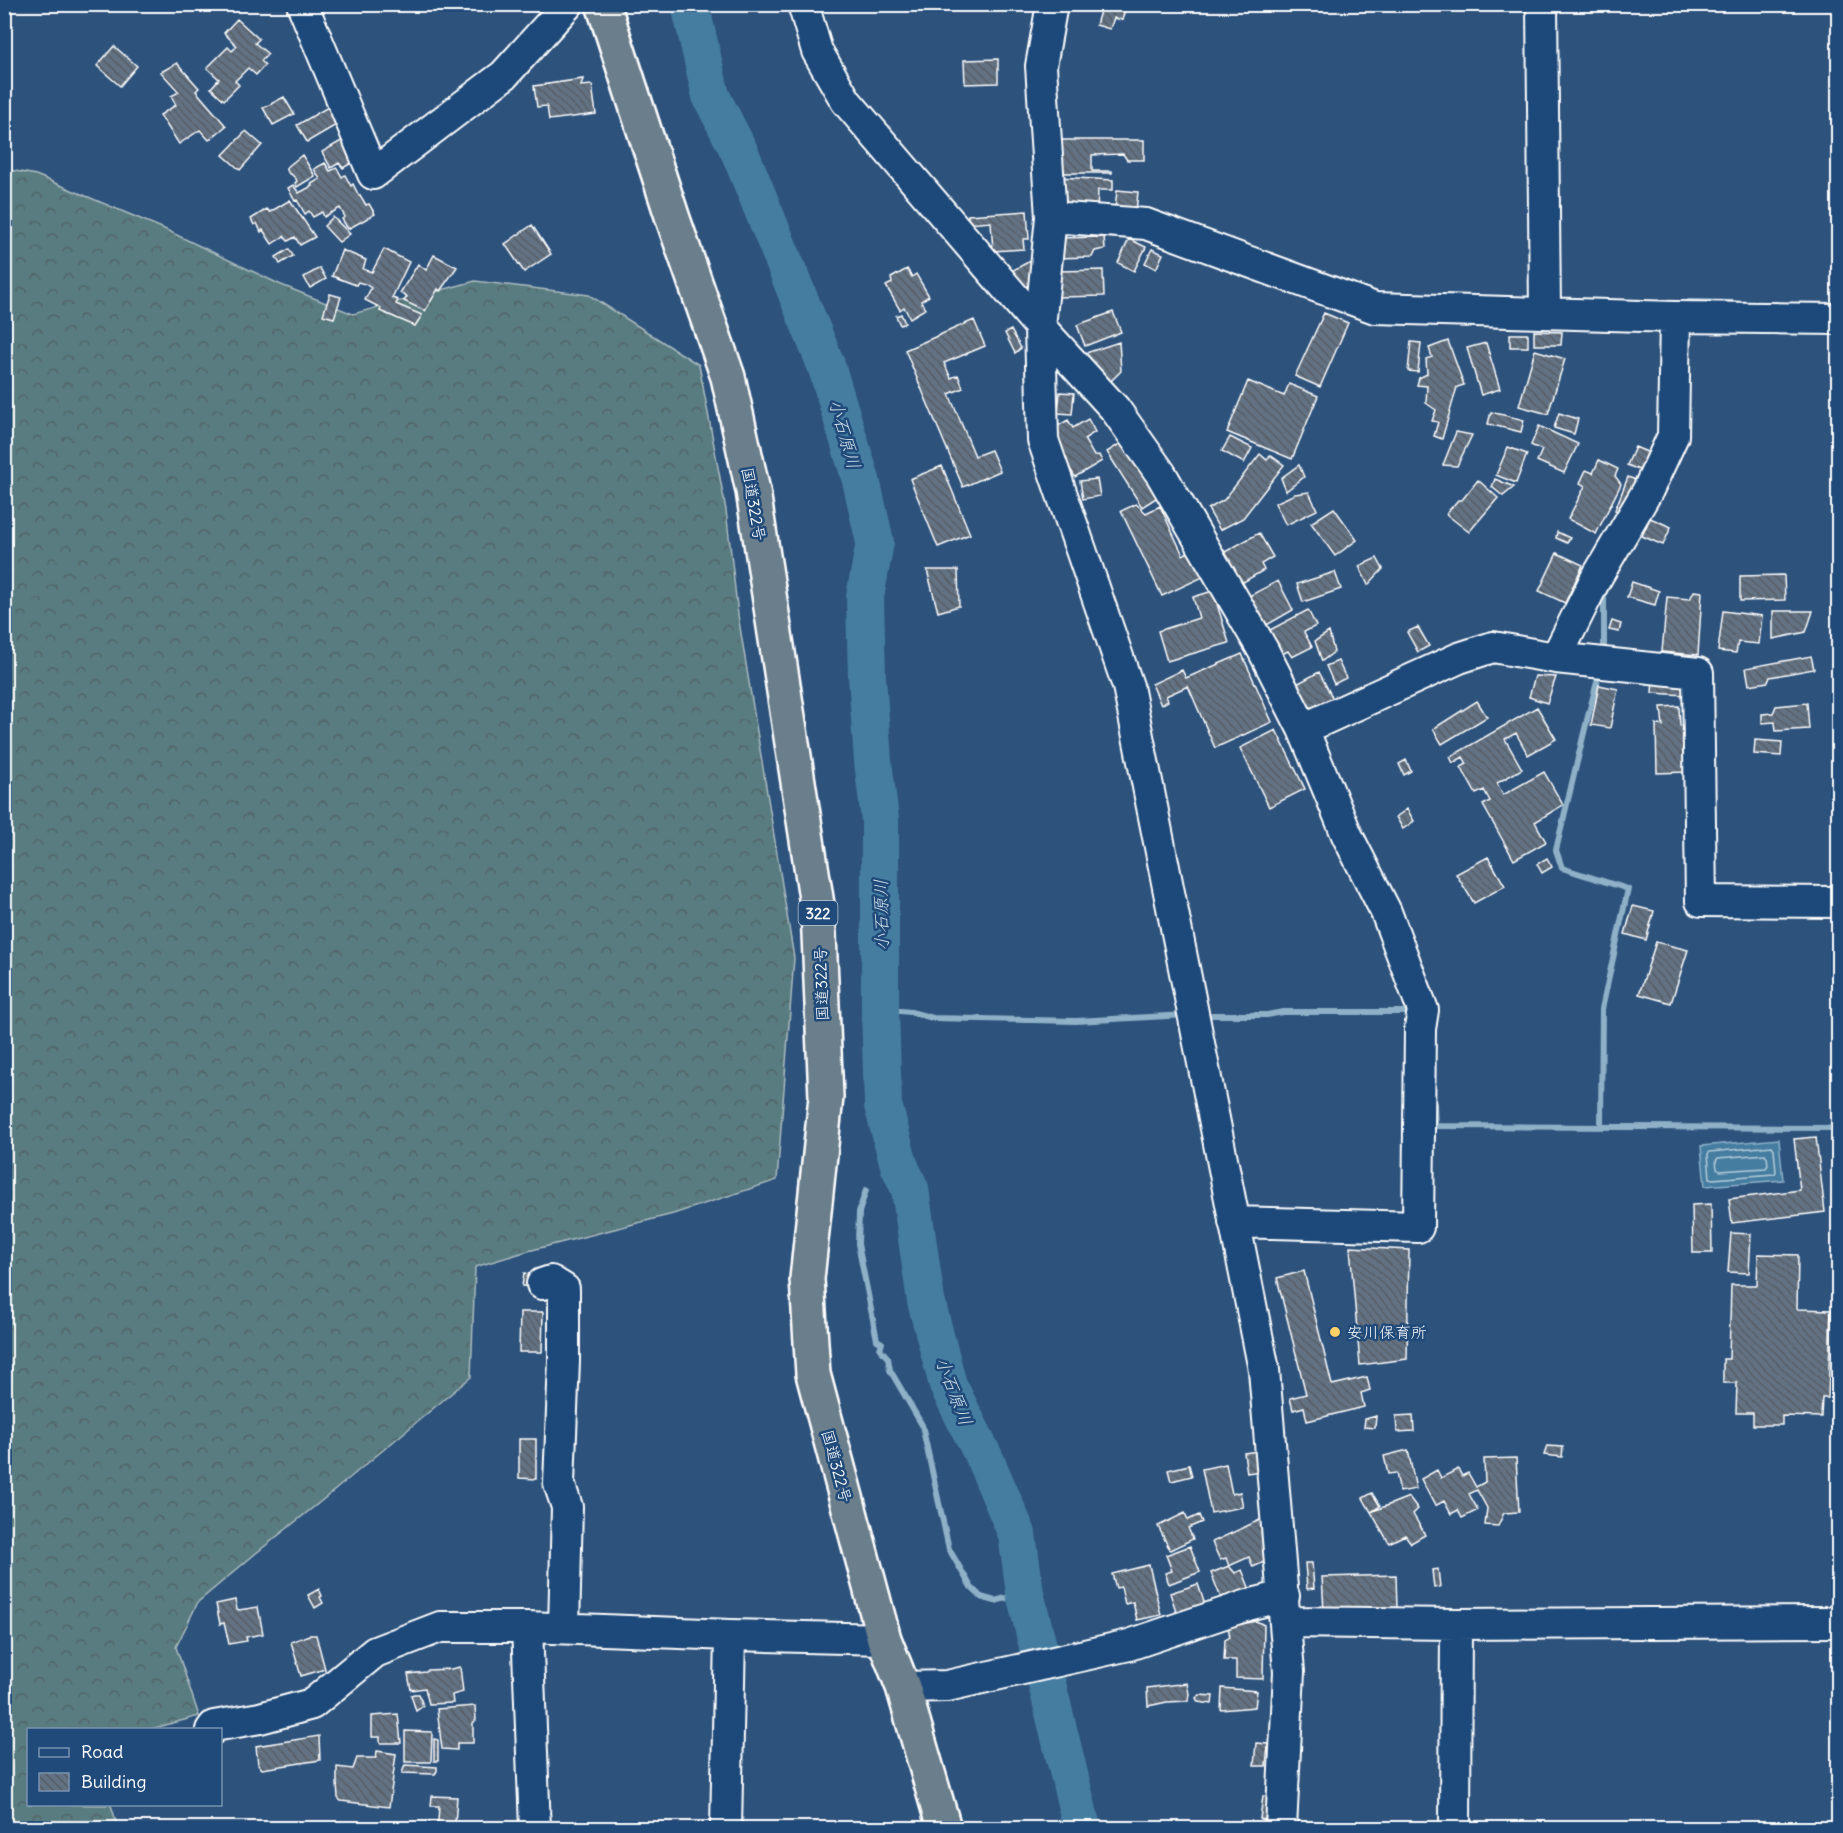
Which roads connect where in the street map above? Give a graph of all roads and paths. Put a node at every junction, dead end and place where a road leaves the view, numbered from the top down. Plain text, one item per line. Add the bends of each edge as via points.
1 (302, 4) edge
2 (568, 4) edge
3 (603, 4) edge
4 (803, 4) edge
5 (1052, 4) edge
6 (1542, 4) edge
7 (1051, 217) junction
8 (1545, 312) junction
9 (1675, 318) junction
10 (1839, 319) edge
11 (1040, 327) junction
12 (1556, 658) junction
13 (1303, 729) junction
14 (1839, 902) edge
15 (1234, 1222) junction
16 (542, 1284) dead end
17 (1285, 1609) junction
18 (1839, 1622) edge
19 (1456, 1624) junction
20 (527, 1627) junction
21 (564, 1628) junction
22 (730, 1635) junction
23 (884, 1639) junction
24 (903, 1687) junction
25 (212, 1728) edge
26 (535, 1828) edge
27 (726, 1828) edge
28 (944, 1828) edge
29 (1281, 1828) edge
30 (1455, 1828) edge

1 - 2 street via 373,174 504,75
3 - 23 highway, 国道322号 / 322 via 728,377 753,491 818,911 826,1097 807,1279 813,1374
4 - 11 street via 817,51 846,101
5 - 7 street via 1041,66
6 - 8 street
7 - 8 street via 1146,224 1375,308
7 - 11 street
8 - 9 street
9 - 10 street
9 - 12 street via 1673,436 1648,490 1594,582
11 - 13 street via 1115,409 1161,474 1263,650
11 - 15 street via 1043,440 1128,686
12 - 13 street via 1493,647 1459,658
12 - 14 street via 1698,673 1701,901
13 - 15 street via 1347,835 1386,912 1423,1010 1418,1227
15 - 17 street via 1264,1370
16 - 21 street via 551,1281 564,1289 559,1482 567,1506
17 - 19 street
17 - 24 street via 1248,1605 1129,1645 947,1686
17 - 29 street via 1289,1672
18 - 19 street
19 - 30 street
20 - 21 street
20 - 25 street via 440,1627 375,1652 312,1704
20 - 26 street
21 - 22 street
22 - 23 street
22 - 27 street
23 - 24 highway, 国道322号 / 322
24 - 28 highway, 国道322号 / 322

